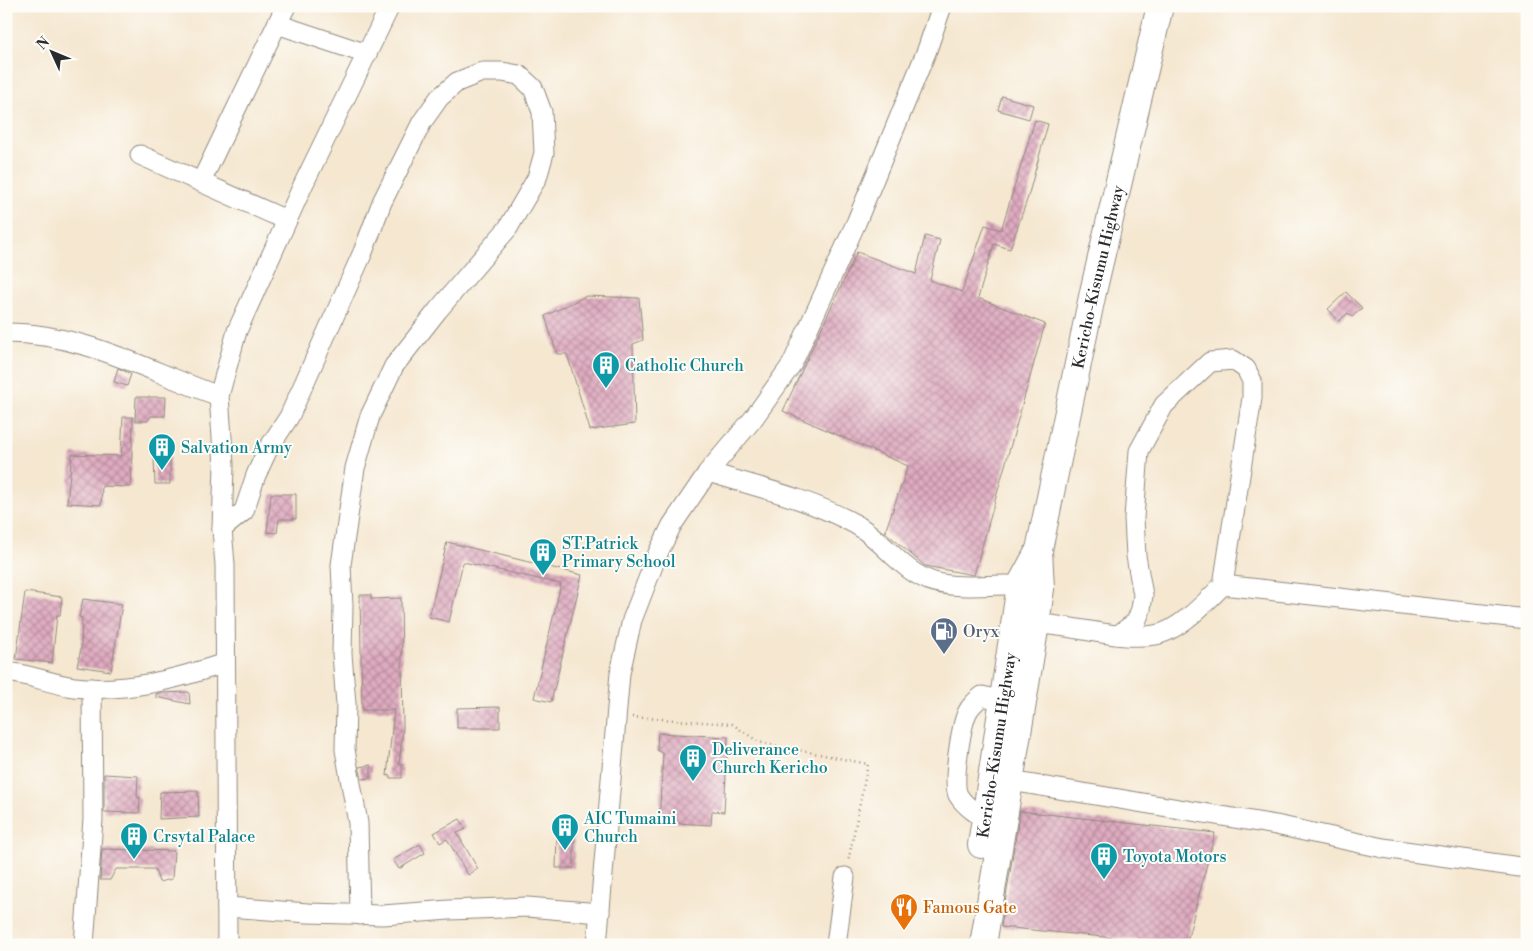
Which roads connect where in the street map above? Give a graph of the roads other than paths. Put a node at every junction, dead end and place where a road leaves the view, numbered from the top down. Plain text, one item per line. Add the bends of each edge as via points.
1 (286, 6) edge
2 (390, 6) edge
3 (942, 6) edge
4 (1160, 6) edge
5 (277, 24) junction
6 (367, 54) junction
7 (140, 155) dead end
8 (201, 182) junction
9 (286, 220) junction
10 (6, 333) edge
11 (219, 396) junction
12 (708, 472) junction
13 (222, 529) junction
14 (1223, 585) junction
15 (1030, 587) junction
16 (1527, 619) edge
17 (1036, 624) junction
18 (1118, 635) junction
19 (225, 662) junction
20 (6, 672) edge
21 (92, 688) junction
22 (1012, 702) junction
23 (1010, 781) junction
24 (994, 823) junction
25 (1527, 868) edge
26 (845, 877) road end
27 (227, 907) junction
28 (600, 913) junction
29 (360, 914) junction
30 (84, 945) edge
31 (228, 945) edge
32 (596, 945) edge
33 (836, 945) edge
34 (966, 945) edge
35 (983, 945) edge

1 - 5 street
2 - 6 street
3 - 12 street via 856,223 792,364 753,419
4 - 15 highway, Kericho-Kisumu Highway via 1095,282
5 - 6 street
5 - 8 street
6 - 9 street
7 - 8 street
8 - 9 street
9 - 11 street via 237,331
10 - 11 street via 47,336 89,345
11 - 13 street via 224,465
12 - 15 street via 827,510 865,530 905,566 933,581 950,585
12 - 28 street via 672,525 635,611 620,673
13 - 19 street
13 - 29 street via 244,510 260,466 289,417 382,202 422,122 439,98 457,82 482,72 520,75 533,88 542,112 544,153 537,178 508,228 394,366 370,416 355,468 341,566 345,750 358,823
14 - 16 street
14 - 18 street via 1196,612 1157,635
14 - 18 street via 1252,398 1252,382 1246,369 1233,360 1210,362 1187,381 1164,405 1139,452 1134,518 1143,595 1136,622
15 - 17 highway, Kericho-Kisumu Highway
15 - 22 highway, Kericho-Kisumu Highway
17 - 18 street
17 - 22 highway, Kericho-Kisumu Highway
19 - 21 street via 142,686
19 - 27 street
20 - 21 street via 66,686
21 - 30 street via 93,819
22 - 23 highway, Kericho-Kisumu Highway
22 - 24 highway, Kericho-Kisumu Highway
22 - 24 street via 982,696 967,713 963,728 956,788 963,802
23 - 24 highway, Kericho-Kisumu Highway
23 - 25 street via 1276,825 1383,848
24 - 34 highway, Kericho-Kisumu Highway
24 - 35 highway, Kericho-Kisumu Highway
26 - 33 street
27 - 29 street
27 - 31 street
28 - 29 street via 528,907
28 - 32 street

